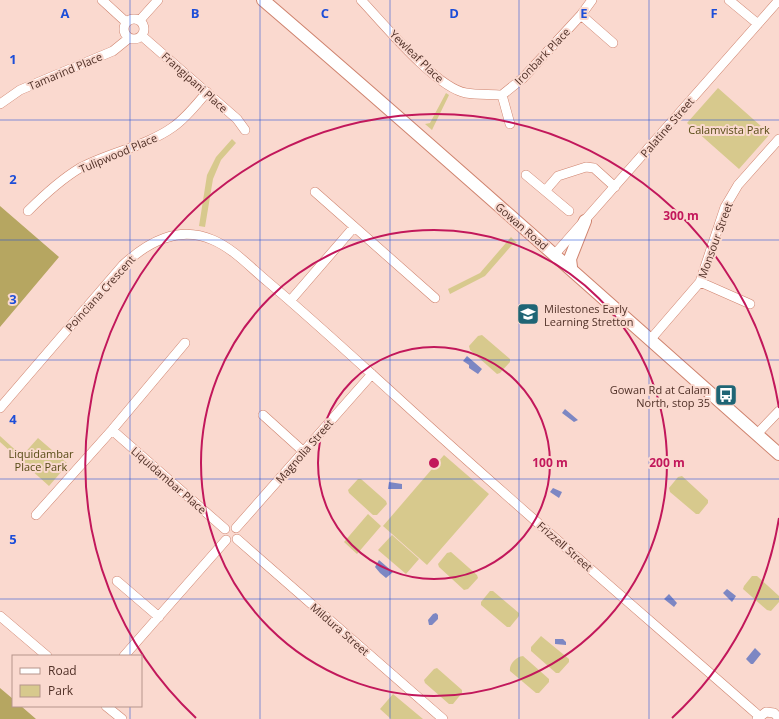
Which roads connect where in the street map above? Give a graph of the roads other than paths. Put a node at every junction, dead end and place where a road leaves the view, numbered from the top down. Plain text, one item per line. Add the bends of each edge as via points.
1 (102, 0) edge
2 (158, 0) edge
3 (263, 0) edge
4 (361, 0) edge
5 (592, 0) edge
6 (729, 0) edge
7 (779, 0) edge
8 (581, 15) junction
9 (140, 20) junction
10 (126, 22) junction
11 (758, 24) junction
12 (142, 36) junction
13 (129, 38) junction
14 (613, 43) dead end
15 (207, 92) junction
16 (502, 95) junction
17 (0, 104) edge
18 (510, 124) dead end
19 (245, 130) dead end
20 (779, 139) edge
21 (526, 175) dead end
22 (615, 187) junction
23 (545, 191) junction
24 (315, 192) dead end
25 (569, 211) dead end
26 (28, 212) dead end
27 (585, 221) junction
28 (354, 227) junction
29 (555, 254) junction
30 (571, 267) junction
31 (700, 282) junction
32 (435, 298) dead end
33 (290, 300) junction
34 (750, 304) dead end
35 (650, 340) junction
36 (185, 343) dead end
37 (372, 374) junction
38 (0, 408) edge
39 (779, 410) edge
40 (263, 415) dead end
41 (112, 430) junction
42 (757, 434) junction
43 (304, 452) junction
44 (779, 454) edge
45 (36, 515) dead end
46 (236, 528) junction
47 (225, 529) junction
48 (237, 539) junction
49 (226, 540) junction
50 (117, 581) dead end
51 (0, 616) edge
52 (159, 616) junction
53 (46, 655) edge
54 (125, 655) edge
55 (107, 707) edge
56 (778, 715) edge
57 (758, 717) edge
58 (122, 719) edge
59 (443, 719) edge

1 - 10 street
2 - 9 street
3 - 29 main road, Gowan Road
4 - 16 street, Yewleaf Place via 432,75 450,88 465,93
5 - 8 street, Ironbark Place
6 - 11 street
7 - 11 street, Palatine Street
8 - 14 street
8 - 16 street, Ironbark Place via 523,78
9 - 10 street via 135,18
9 - 12 street via 144,26
10 - 13 street via 124,29
11 - 22 street, Palatine Street
12 - 13 street via 136,39
12 - 15 street, Frangipani Place
13 - 17 street, Tamarind Place via 113,51 20,90
15 - 19 street, Frangipani Place
15 - 26 street, Tulipwood Place via 184,118 172,127 144,142 80,168 48,191
16 - 18 street
20 - 31 street, Monsour Street via 738,185 725,207
21 - 23 street
22 - 23 street via 594,168 586,167 558,176
22 - 27 street, Palatine Street
23 - 25 street
24 - 28 street
27 - 29 street, Palatine Street
27 - 30 main road via 570,259
28 - 32 street
28 - 33 street
29 - 30 main road, Gowan Road
30 - 35 main road, Gowan Road
31 - 34 street
31 - 35 street, Monsour Street
33 - 37 street, Poinciana Crescent
33 - 38 street, Poinciana Crescent via 232,251 211,239 186,234 153,242 139,250 123,265
35 - 42 main road, Gowan Road
36 - 41 street
37 - 43 street, Magnolia Street
37 - 57 street, Frizzell Street
39 - 42 street
40 - 43 street
41 - 45 street
41 - 47 street, Liquidambar Place
42 - 44 main road, Gowan Road
43 - 46 street, Magnolia Street
46 - 47 street via 232,526
46 - 48 street via 239,535
47 - 49 street via 223,535
48 - 49 street via 233,542
48 - 59 street, Mildura Street
49 - 52 street
50 - 52 street
51 - 53 street
52 - 54 street
55 - 58 street
56 - 57 street via 770,712

